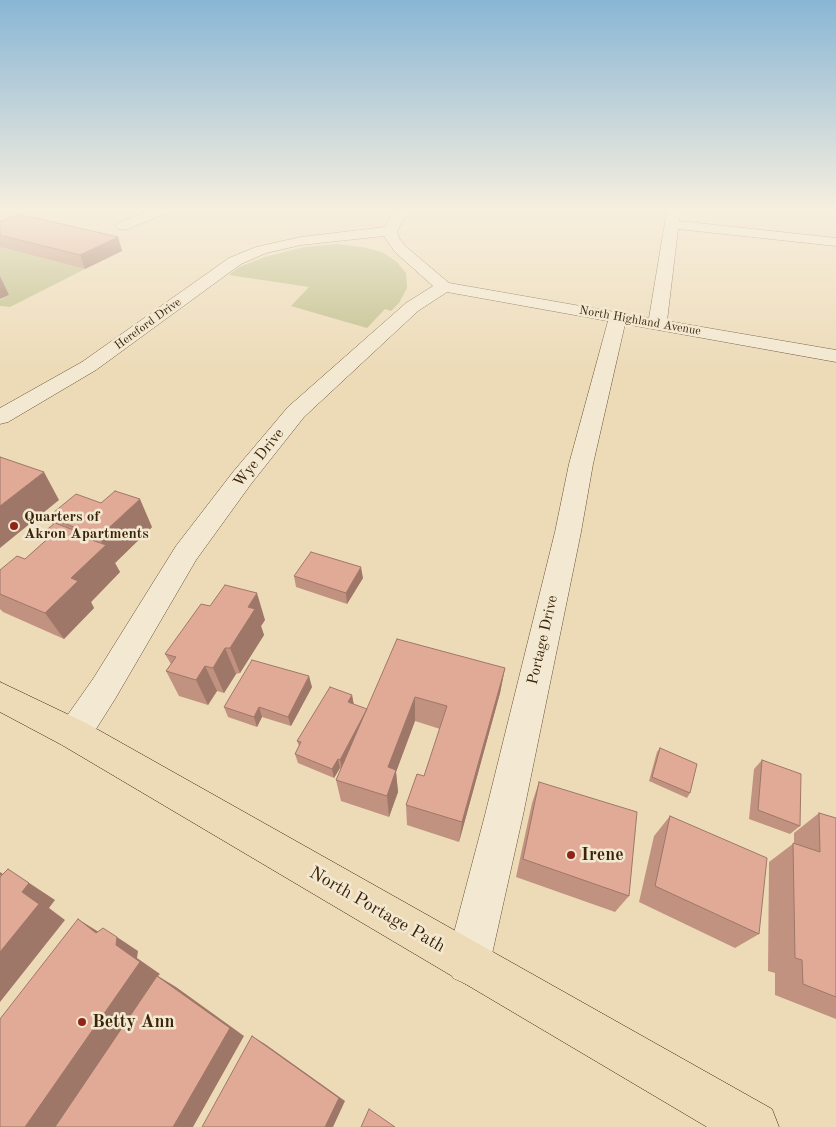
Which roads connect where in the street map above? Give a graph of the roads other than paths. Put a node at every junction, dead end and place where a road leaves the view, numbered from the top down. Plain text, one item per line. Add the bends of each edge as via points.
1 (233, 263) edge
2 (416, 263) edge
3 (666, 263) edge
4 (444, 287) junction
5 (618, 318) junction
6 (657, 324) junction
7 (836, 356) edge
8 (0, 417) edge
9 (0, 696) edge
10 (74, 734) junction
11 (468, 963) junction
12 (754, 1127) edge

1 - 8 street, Hereford Drive via 89,366
2 - 4 street
3 - 6 street
4 - 5 street, North Highland Avenue
4 - 10 street, Wye Drive via 412,308 296,412 186,553
5 - 6 street, North Highland Avenue
5 - 11 street, Portage Drive via 581,464
6 - 7 street, North Highland Avenue
9 - 10 main road, North Portage Path
10 - 11 main road, North Portage Path
11 - 12 main road, North Portage Path

